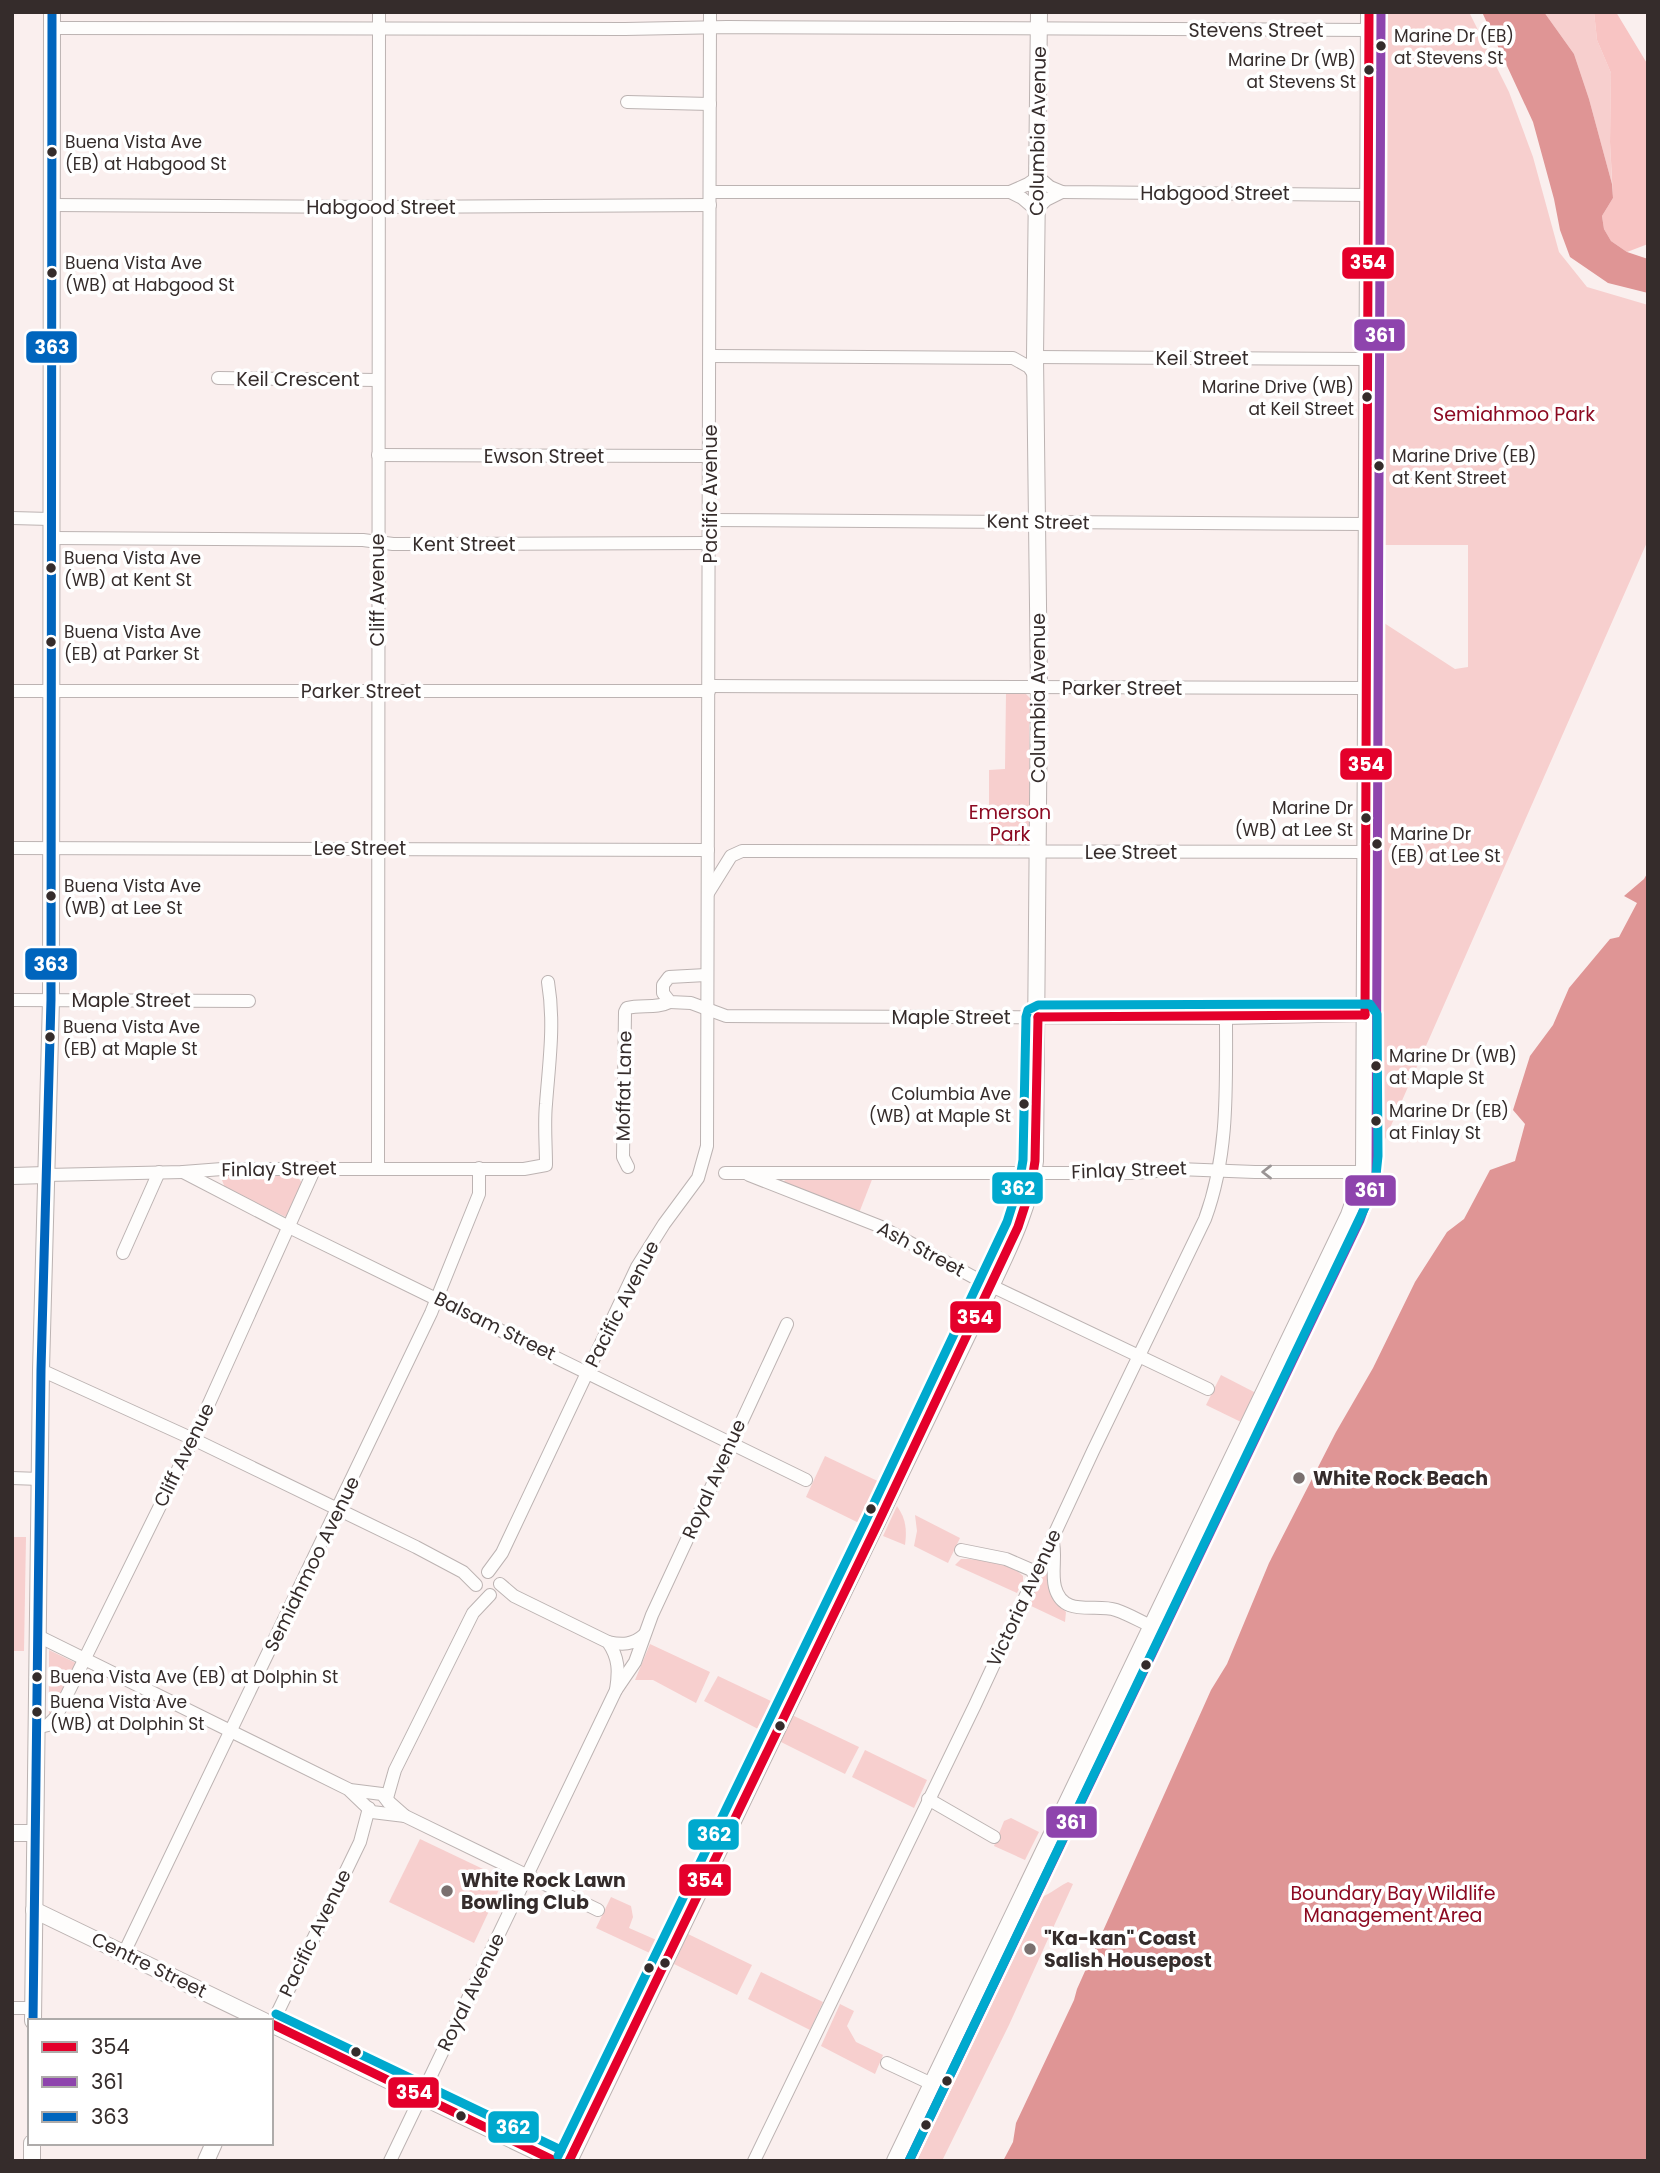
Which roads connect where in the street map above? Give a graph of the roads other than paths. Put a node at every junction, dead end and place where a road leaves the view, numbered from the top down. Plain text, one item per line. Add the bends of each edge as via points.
1 (379, 12) edge
2 (710, 12) edge
3 (1369, 12) edge
4 (51, 20) edge
5 (1039, 21) edge
6 (710, 27) junction
7 (379, 28) junction
8 (1369, 30) junction
9 (627, 102) dead end
10 (709, 104) junction
11 (1038, 177) junction
12 (710, 192) junction
13 (1010, 192) junction
14 (1062, 192) junction
15 (1369, 195) junction
16 (52, 205) junction
17 (710, 205) junction
18 (377, 207) junction
19 (1036, 210) junction
20 (1035, 340) junction
21 (710, 356) junction
22 (1035, 357) junction
23 (1013, 358) junction
24 (1368, 359) junction
25 (1035, 376) junction
26 (218, 378) dead end
27 (377, 380) junction
28 (378, 455) junction
29 (709, 456) junction
30 (12, 518) edge
31 (50, 519) junction
32 (710, 520) junction
33 (1035, 522) junction
34 (1367, 524) junction
35 (51, 538) junction
36 (377, 542) junction
37 (709, 543) junction
38 (1039, 688) junction
39 (1367, 688) junction
40 (709, 689) junction
41 (12, 691) edge
42 (50, 691) junction
43 (377, 691) junction
44 (12, 848) edge
45 (50, 848) junction
46 (377, 848) junction
47 (708, 850) junction
48 (1038, 852) junction
49 (1367, 852) junction
50 (708, 893) junction
51 (706, 975) junction
52 (548, 982) dead end
53 (12, 1000) edge
54 (51, 1000) junction
55 (249, 1001) dead end
56 (670, 1002) junction
57 (706, 1008) junction
58 (1365, 1015) junction
59 (1038, 1017) junction
60 (1226, 1018) junction
61 (628, 1167) dead end
62 (315, 1168) junction
63 (378, 1168) junction
64 (479, 1168) junction
65 (1220, 1170) junction
66 (159, 1172) junction
67 (183, 1172) junction
68 (1034, 1172) junction
69 (1364, 1172) junction
70 (725, 1173) dead end
71 (743, 1173) junction
72 (46, 1175) junction
73 (12, 1176) edge
74 (289, 1227) junction
75 (123, 1254) dead end
76 (991, 1286) junction
77 (437, 1299) junction
78 (787, 1324) dead end
79 (1139, 1356) junction
80 (41, 1370) junction
81 (587, 1371) junction
82 (1208, 1389) dead end
83 (193, 1439) junction
84 (730, 1442) junction
85 (12, 1478) edge
86 (40, 1479) junction
87 (806, 1480) dead end
88 (338, 1510) junction
89 (1052, 1538) junction
90 (961, 1550) dead end
91 (502, 1553) junction
92 (463, 1572) junction
93 (486, 1572) junction
94 (1036, 1572) junction
95 (476, 1587) junction
96 (496, 1588) junction
97 (473, 1613) junction
98 (1151, 1626) junction
99 (644, 1635) junction
100 (38, 1636) junction
101 (608, 1642) junction
102 (83, 1658) junction
103 (616, 1690) junction
104 (36, 1728) junction
105 (231, 1731) junction
106 (928, 1799) junction
107 (379, 1803) junction
108 (12, 1833) edge
109 (35, 1833) junction
110 (994, 1837) dead end
111 (527, 1875) junction
112 (34, 1910) junction
113 (598, 1910) dead end
114 (124, 1953) junction
115 (12, 2008) edge
116 (33, 2014) edge
117 (260, 2019) edge
118 (273, 2020) edge
119 (273, 2025) edge
120 (887, 2063) dead end
121 (932, 2084) junction
122 (421, 2096) junction
123 (213, 2145) edge
124 (206, 2161) edge
125 (390, 2161) edge
126 (556, 2161) edge
127 (569, 2161) edge
128 (754, 2161) edge
129 (895, 2161) edge

1 - 7 street, Cliff Avenue
2 - 6 street, Pacific Avenue
3 - 8 street
4 - 7 street, Stevens Street
4 - 16 street
5 - 6 street, Stevens Street
5 - 8 street, Stevens Street
5 - 11 street, Columbia Avenue
6 - 7 street, Stevens Street
6 - 10 street, Pacific Avenue
7 - 18 street, Cliff Avenue
8 - 15 street
9 - 10 street
10 - 12 street, Pacific Avenue
11 - 13 street
11 - 14 street
11 - 19 street, Columbia Avenue
12 - 13 street
12 - 17 street, Pacific Avenue
13 - 19 street
14 - 15 street, Habgood Street
14 - 19 street
15 - 24 street
16 - 18 street, Habgood Street
16 - 31 street
17 - 18 street, Habgood Street
17 - 21 street, Pacific Avenue
18 - 27 street, Cliff Avenue
19 - 20 street, Columbia Avenue
20 - 22 street, Columbia Avenue
20 - 23 street
21 - 23 street
21 - 29 street, Pacific Avenue
22 - 24 street, Keil Street
22 - 25 street, Columbia Avenue
23 - 25 street
24 - 34 street
25 - 33 street, Columbia Avenue
26 - 27 street, Keil Crescent
27 - 28 street, Cliff Avenue
28 - 29 street, Ewson Street
28 - 36 street, Cliff Avenue
29 - 32 street, Pacific Avenue
30 - 31 street
31 - 35 street
32 - 33 street, Kent Street
32 - 37 street, Pacific Avenue
33 - 34 street, Kent Street
33 - 38 street, Columbia Avenue
34 - 39 street
35 - 36 street, Kent Street
35 - 42 street
36 - 37 street, Kent Street
36 - 43 street, Cliff Avenue
37 - 40 street, Pacific Avenue
38 - 39 street, Parker Street
38 - 40 street, Parker Street
38 - 48 street, Columbia Avenue
39 - 49 street
40 - 43 street, Parker Street
40 - 47 street, Pacific Avenue
41 - 42 street, Parker Street
42 - 43 street, Parker Street
42 - 45 street
43 - 46 street, Cliff Avenue
44 - 45 street, Lee Street
45 - 46 street, Lee Street
45 - 54 street
46 - 47 street, Lee Street
46 - 63 street, Cliff Avenue
47 - 50 street, Pacific Avenue
48 - 49 street, Lee Street
48 - 50 street, Lee Street via 742,851 731,856
48 - 59 street, Columbia Avenue
49 - 58 street
50 - 51 street, Pacific Avenue
51 - 56 street via 669,977 663,989
51 - 57 street, Pacific Avenue
52 - 64 street, Finlay Street via 552,1005 546,1165
53 - 54 street, Maple Street
54 - 55 street, Maple Street
54 - 72 street
56 - 57 street
56 - 61 street, Moffat Lane via 631,1006 625,1012 623,1157
57 - 59 street, Maple Street via 726,1016
57 - 81 street, Pacific Avenue via 707,1146 702,1167 637,1267
58 - 60 street, Maple Street
58 - 69 street
59 - 60 street, Maple Street
59 - 68 street, Columbia Avenue
60 - 65 street, Victoria Avenue
62 - 63 street, Finlay Street
62 - 67 street, Finlay Street
62 - 74 street, Cliff Avenue
63 - 64 street, Finlay Street
64 - 77 street, Semiahmoo Avenue via 479,1194
65 - 68 street, Finlay Street
69 -> 65 street, Finlay Street
65 - 79 street, Victoria Avenue via 1205,1219
66 - 67 street, Finlay Street
66 - 72 street, Finlay Street
66 - 75 street
67 - 74 street, Balsam Street
68 - 71 street, Finlay Street
68 - 76 street, Columbia Avenue via 1018,1227
69 - 98 street via 1349,1215
70 - 71 street, Finlay Street
71 - 76 street, Ash Street via 879,1226
72 - 73 street, Finlay Street
72 - 80 street
74 - 77 street, Balsam Street
74 - 83 street, Cliff Avenue
76 - 79 street, Ash Street
76 - 127 street, Columbia Avenue
77 - 81 street, Balsam Street
77 - 88 street, Semiahmoo Avenue
78 - 84 street, Royal Avenue
79 - 82 street, Ash Street
79 - 89 street, Victoria Avenue
80 - 83 street
80 - 86 street
81 - 84 street, Balsam Street
81 - 91 street, Pacific Avenue
83 - 88 street
83 - 102 street, Cliff Avenue
84 - 87 street, Balsam Street
84 - 99 street, Royal Avenue
85 - 86 street
86 - 100 street
88 - 92 street
88 - 105 street, Semiahmoo Avenue
89 - 94 street, Victoria Avenue
89 - 98 street via 1056,1590 1066,1603 1083,1609 1115,1610
90 - 94 street via 1006,1559
91 - 93 street, Pacific Avenue
91 - 96 street, Pacific Avenue
92 - 93 street
92 - 95 street
93 - 95 street via 478,1577
93 - 96 street via 495,1574
94 - 106 street, Victoria Avenue
95 - 96 street via 482,1594
95 - 97 street, Pacific Avenue
96 - 97 street, Pacific Avenue
96 - 101 street
97 - 107 street, Pacific Avenue
98 - 121 street
99 - 101 street via 627,1644
99 - 103 street, Royal Avenue via 635,1662
100 - 102 street
100 - 104 street
101 - 103 street via 618,1662
102 - 104 street, Cliff Avenue via 56,1717 48,1726
102 - 105 street
103 - 111 street, Royal Avenue
104 - 109 street
105 - 107 street
105 - 114 street, Semiahmoo Avenue
106 - 110 street
106 - 128 street, Victoria Avenue
107 - 111 street
107 - 118 street, Pacific Avenue
108 - 109 street
109 - 112 street
111 - 113 street
111 - 122 street, Royal Avenue
112 - 114 street, Centre Street
112 - 116 street
114 - 117 street, Centre Street
115 - 116 street
119 - 122 street
120 - 121 street
121 - 129 street
122 - 125 street, Royal Avenue
122 - 126 street
123 - 124 street

